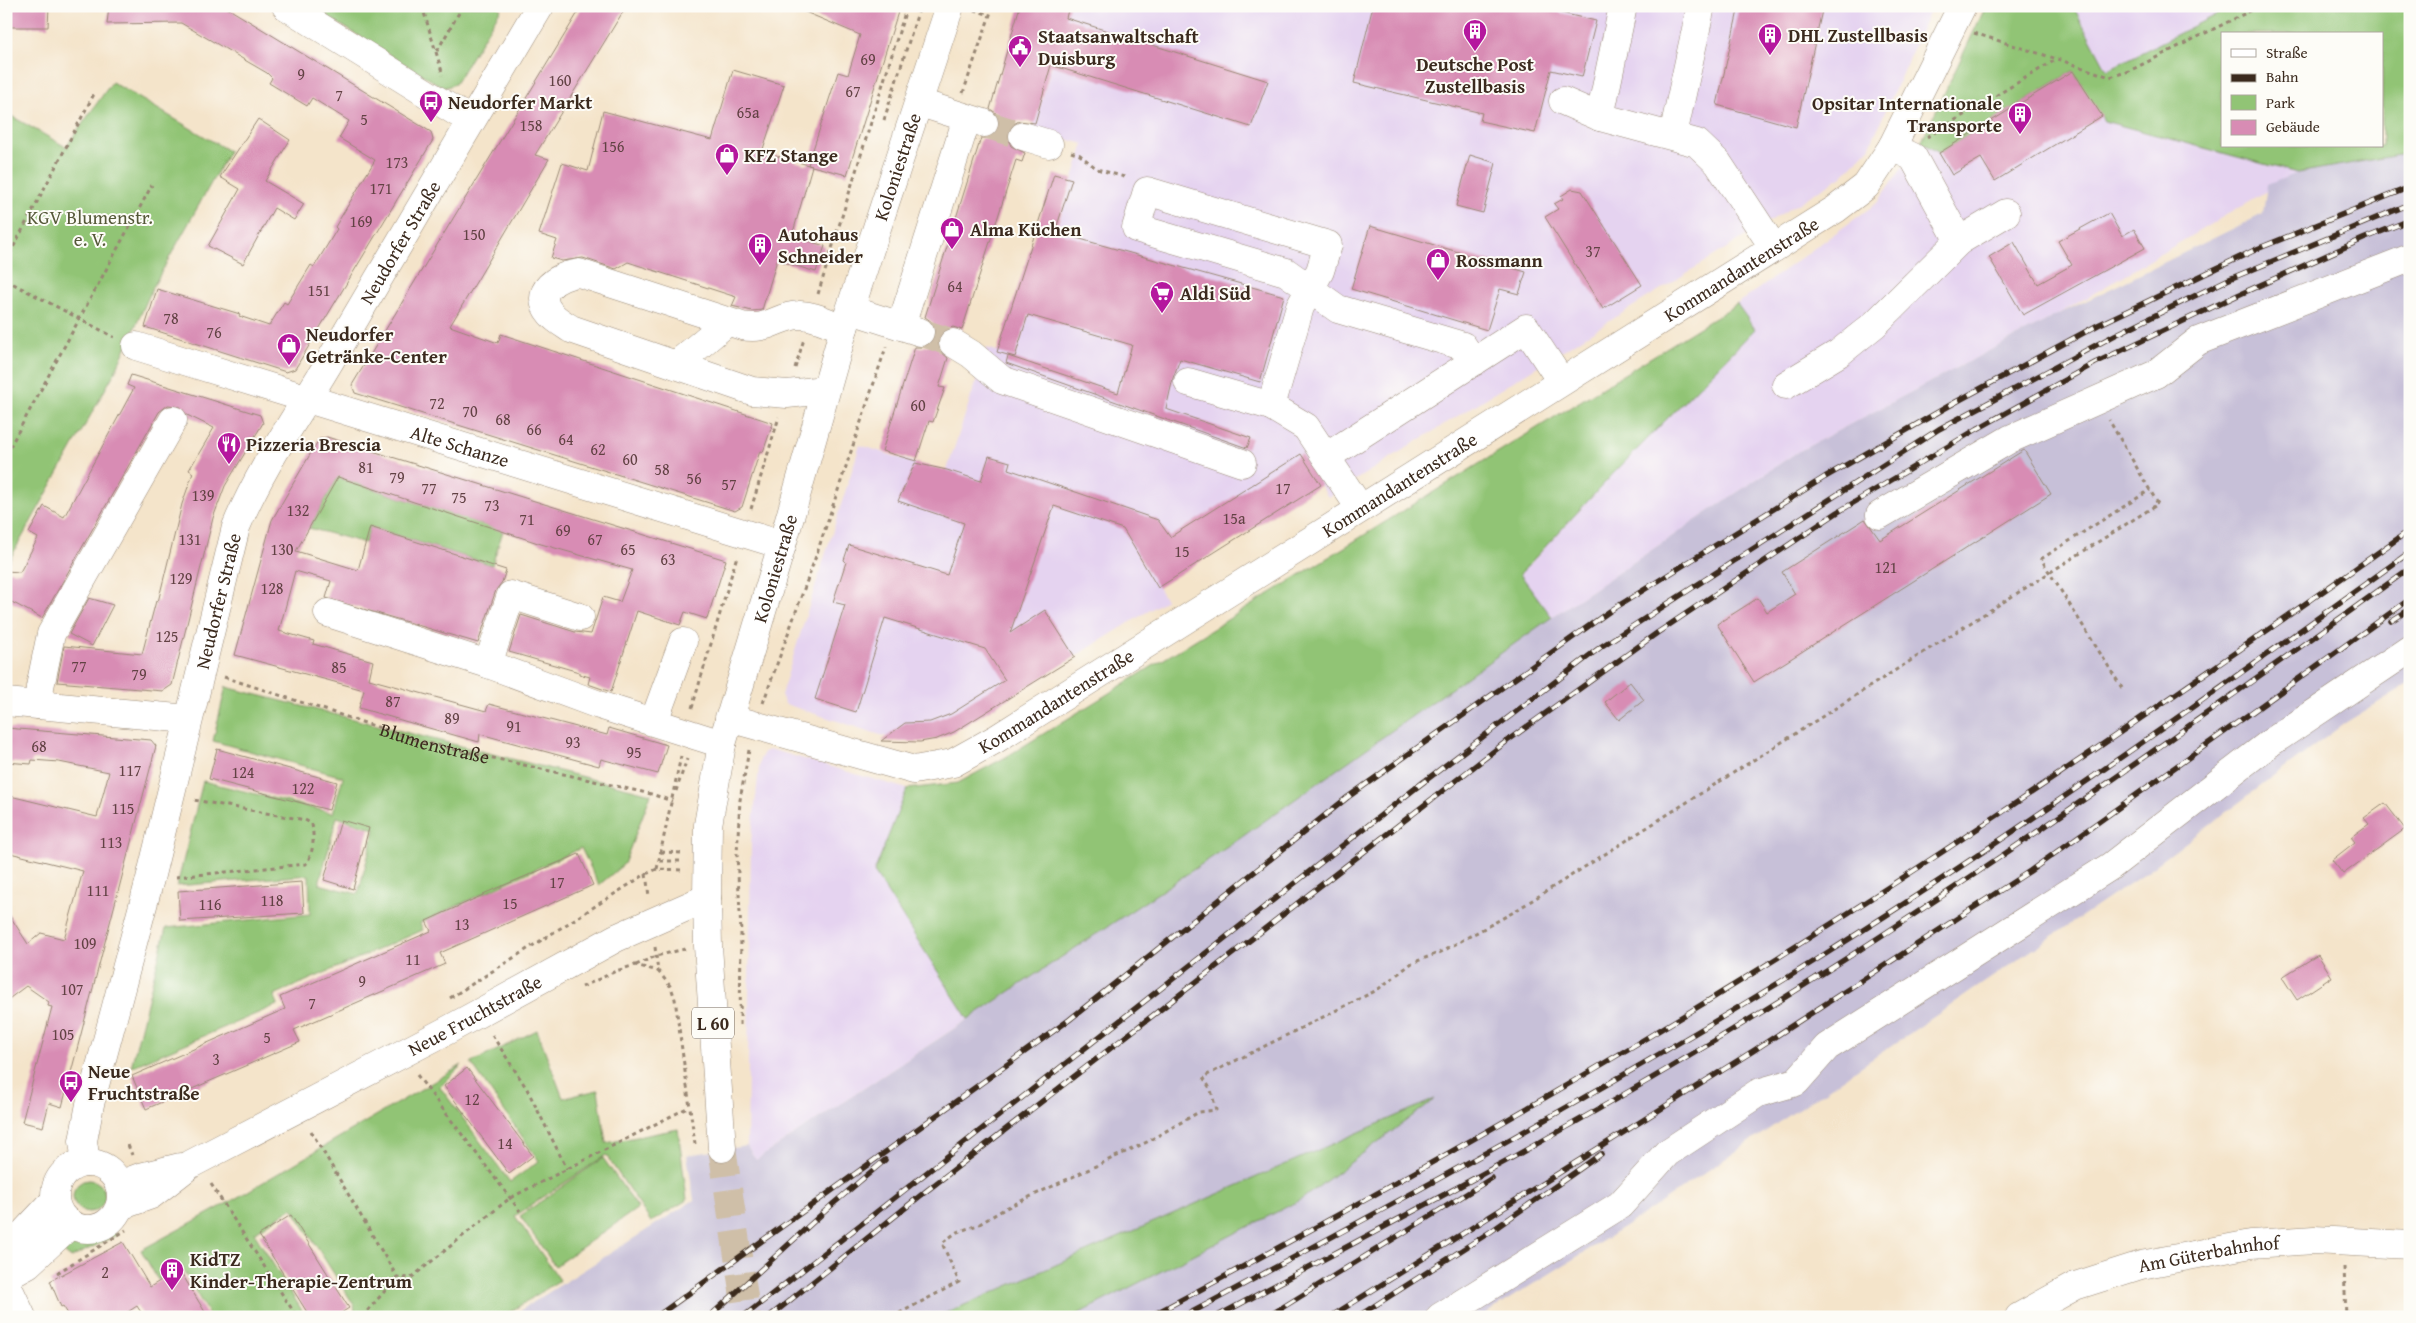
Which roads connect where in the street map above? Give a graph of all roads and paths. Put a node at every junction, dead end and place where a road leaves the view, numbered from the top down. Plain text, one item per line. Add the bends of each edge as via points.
1 (286, 6) edge
2 (422, 6) edge
3 (463, 6) edge
4 (540, 6) edge
5 (992, 6) edge
6 (1623, 6) edge
7 (1701, 6) edge
8 (2260, 6) edge
9 (959, 7) edge
10 (990, 14) junction
11 (1964, 18) edge
12 (437, 52) junction
13 (2057, 59) junction
14 (443, 76) dead end
15 (94, 94) dead end
16 (1563, 101) dead end
17 (920, 103) junction
18 (1600, 117) junction
19 (969, 119) junction
20 (471, 121) junction
21 (1673, 135) junction
22 (1023, 136) tunnel mouth
23 (1896, 137) junction
24 (1049, 144) joint
25 (152, 184) dead end
26 (1147, 191) junction
27 (2006, 213) dead end
28 (1959, 241) junction
29 (1774, 248) junction
30 (2410, 258) edge
31 (6, 261) edge
32 (6, 280) edge
33 (1310, 288) junction
34 (78, 318) junction
35 (847, 319) junction
36 (727, 322) junction
37 (905, 327) junction
38 (953, 344) tunnel mouth
39 (136, 346) joint
40 (1474, 362) junction
41 (676, 365) junction
42 (1561, 381) junction
43 (1188, 382) dead end
44 (1786, 385) dead end
45 (825, 390) junction
46 (308, 398) junction
47 (2102, 400) junction
48 (1271, 406) junction
49 (173, 420) dead end
50 (6, 454) edge
51 (1326, 457) junction
52 (1242, 463) dead end
53 (2150, 490) junction
54 (1360, 508) junction
55 (1880, 515) dead end
56 (782, 545) junction
57 (2050, 573) junction
58 (328, 613) dead end
59 (580, 617) dead end
60 (683, 642) dead end
61 (2410, 649) edge
62 (488, 664) junction
63 (202, 670) junction
64 (2122, 688) dead end
65 (6, 702) edge
66 (39, 705) junction
67 (729, 718) junction
68 (188, 719) junction
69 (654, 721) junction
70 (756, 725) junction
71 (722, 744) junction
72 (171, 796) junction
73 (657, 869) junction
74 (708, 870) junction
75 (150, 879) junction
76 (707, 898) junction
77 (658, 971) dead end
78 (448, 1000) dead end
79 (740, 1030) dead end
80 (492, 1035) dead end
81 (417, 1075) dead end
82 (689, 1107) junction
83 (311, 1131) dead end
84 (722, 1148) tunnel mouth
85 (696, 1154) dead end
86 (86, 1163) junction
87 (567, 1170) junction
88 (211, 1184) dead end
89 (510, 1198) junction
90 (55, 1200) junction
91 (123, 1206) junction
92 (520, 1211) dead end
93 (71, 1224) junction
94 (2343, 1241) junction
95 (2410, 1244) edge
96 (6, 1252) edge
97 (6, 1276) edge
98 (51, 1276) dead end
99 (397, 1277) junction
100 (6, 1283) edge
101 (22, 1317) edge
102 (297, 1317) edge
103 (362, 1317) edge
104 (892, 1317) edge
105 (1440, 1317) edge
106 (2019, 1317) edge
107 (2346, 1317) edge

1 - 20 street
2 - 12 path
3 - 12 path
4 - 20 street, Neudorfer Straße
5 - 10 path
6 - 18 street
7 - 21 street
8 - 13 path via 2129,71 2110,77
9 - 10 path
9 - 17 street, Koloniestraße / L 60
10 - 19 path
11 - 13 path
11 - 23 street, Kommandantenstraße
12 - 14 path
13 - 23 path via 1927,137
15 - 31 path
16 - 18 street
17 - 19 street
17 - 35 street, Koloniestraße / L 60
18 - 21 street
19 - 37 street
20 - 46 street, Neudorfer Straße
21 - 29 street via 1697,143 1718,164
22 - 24 street
23 - 28 street via 1913,157
23 - 29 street, Kommandantenstraße via 1866,186 1836,210
24 - 26 path via 1080,155 1097,169 1135,180
25 - 34 path
26 - 33 street via 1136,228 1286,272
26 - 33 street via 1328,245 1320,271
27 - 28 street
28 - 44 street via 1875,324 1839,353
29 - 42 street, Kommandantenstraße
30 - 47 street via 2198,341 2156,374
32 - 34 path
33 - 40 street via 1338,309 1463,346
33 - 48 street via 1300,307
34 - 39 path
34 - 50 path
35 - 36 street via 798,315 754,328
35 - 37 street
35 - 45 street, Koloniestraße / L 60
36 - 41 street
36 - 41 street via 579,273 553,281 547,290 545,302 551,314 571,329
37 - 70 path via 817,553
38 - 52 street via 971,354 1002,380
39 - 46 street, Alte Schanze
40 - 42 street via 1526,328
40 - 51 street
41 - 45 street via 752,391 787,394
42 - 54 street, Kommandantenstraße
43 - 48 street
45 - 56 street, Koloniestraße / L 60
46 - 56 street, Alte Schanze
46 - 63 street, Neudorfer Straße via 249,496
47 - 53 path via 2108,419
47 - 55 street via 2010,439
48 - 51 street via 1306,427
49 - 66 street via 51,634
51 - 54 street
53 - 57 path via 2158,504
53 - 57 path via 2041,559
54 - 70 street, Kommandantenstraße via 953,763 914,770
56 - 67 street, Koloniestraße / L 60
57 - 64 path
57 - 104 path via 1512,913 1441,952 1412,962 1377,990 1203,1077 1211,1090 1216,1110 1199,1112 1147,1142 957,1232 942,1243 959,1282
58 - 62 street
59 - 62 street via 512,595
60 - 69 street
61 - 105 street via 2270,743 2111,866 1826,1047 1796,1082 1758,1093 1667,1154 1620,1205
62 - 69 street via 599,705
63 - 68 street, Neudorfer Straße
63 - 73 path, Blumenstraße via 423,742 672,801
65 - 66 street
66 - 68 street
67 - 70 street, Kommandantenstraße
67 - 71 street, Koloniestraße / L 60
68 - 72 street, Neudorfer Straße
69 - 71 street
70 - 79 path via 740,800 737,872 741,933
71 - 74 street, Koloniestraße / L 60 via 708,825
72 - 75 street, Neudorfer Straße
72 - 75 path via 305,820 312,824 314,840 310,859 306,864
73 - 74 path
73 - 78 path
74 - 76 street, Koloniestraße / L 60
75 - 86 street, Neudorfer Straße via 90,1104 84,1141
76 - 84 street, Koloniestraße / L 60
76 - 91 street, Neue Fruchtstraße via 616,938 191,1164 140,1177
77 - 82 path via 675,999
80 - 87 path via 527,1089
81 - 89 path
82 - 85 path
82 - 87 path
83 - 99 path
86 - 90 street via 61,1176
86 - 91 street via 106,1168
87 - 89 path
88 - 102 path
89 - 92 path
89 - 99 path via 411,1278
90 - 93 street via 58,1210
90 - 96 street
91 - 93 street via 100,1227 90,1229
91 - 98 path
93 - 97 street via 28,1264
94 - 95 street, Am Güterbahnhof
94 - 106 street, Am Güterbahnhof via 2251,1244 2141,1265 2075,1286
94 - 107 path
99 - 103 path
100 - 101 street

